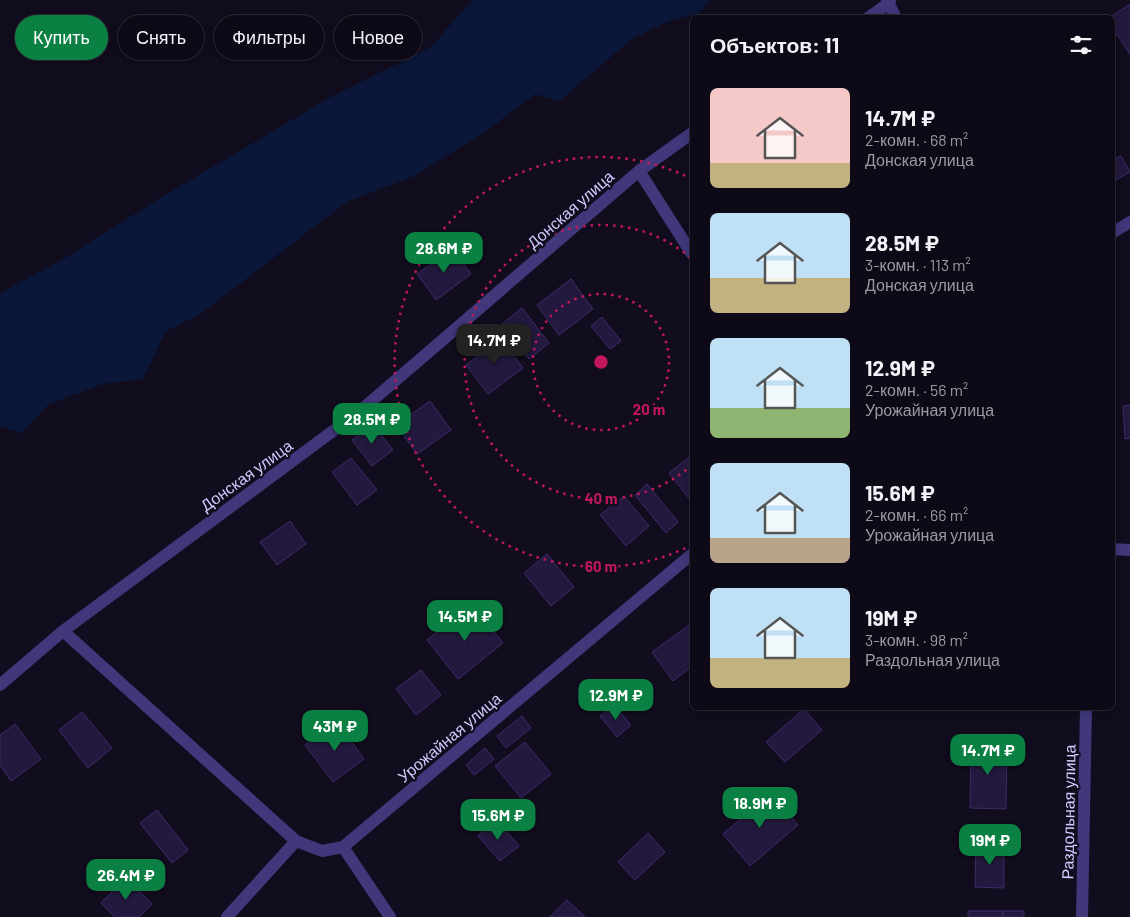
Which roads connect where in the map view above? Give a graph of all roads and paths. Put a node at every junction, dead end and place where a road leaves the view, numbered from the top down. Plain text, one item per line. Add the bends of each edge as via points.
1 (889, 1) edge
2 (872, 15) edge
3 (895, 15) edge
4 (690, 134) edge
5 (639, 171) junction
6 (1130, 222) edge
7 (1115, 231) edge
8 (690, 251) edge
9 (1115, 549) edge
10 (1130, 550) edge
11 (690, 556) edge
12 (63, 631) junction
13 (0, 685) edge
14 (1086, 710) edge
15 (296, 841) junction
16 (343, 847) junction
17 (227, 917) edge
18 (390, 917) edge
19 (1082, 917) edge

1 - 2 street
1 - 3 street
4 - 5 street, Донская улица
5 - 8 street
5 - 12 street, Донская улица via 360,411
6 - 7 street
9 - 10 street
11 - 16 street, Урожайная улица
12 - 13 street, Донская улица
12 - 15 street
14 - 19 street, Раздольная улица
15 - 16 street via 322,851
15 - 17 street
16 - 18 street

